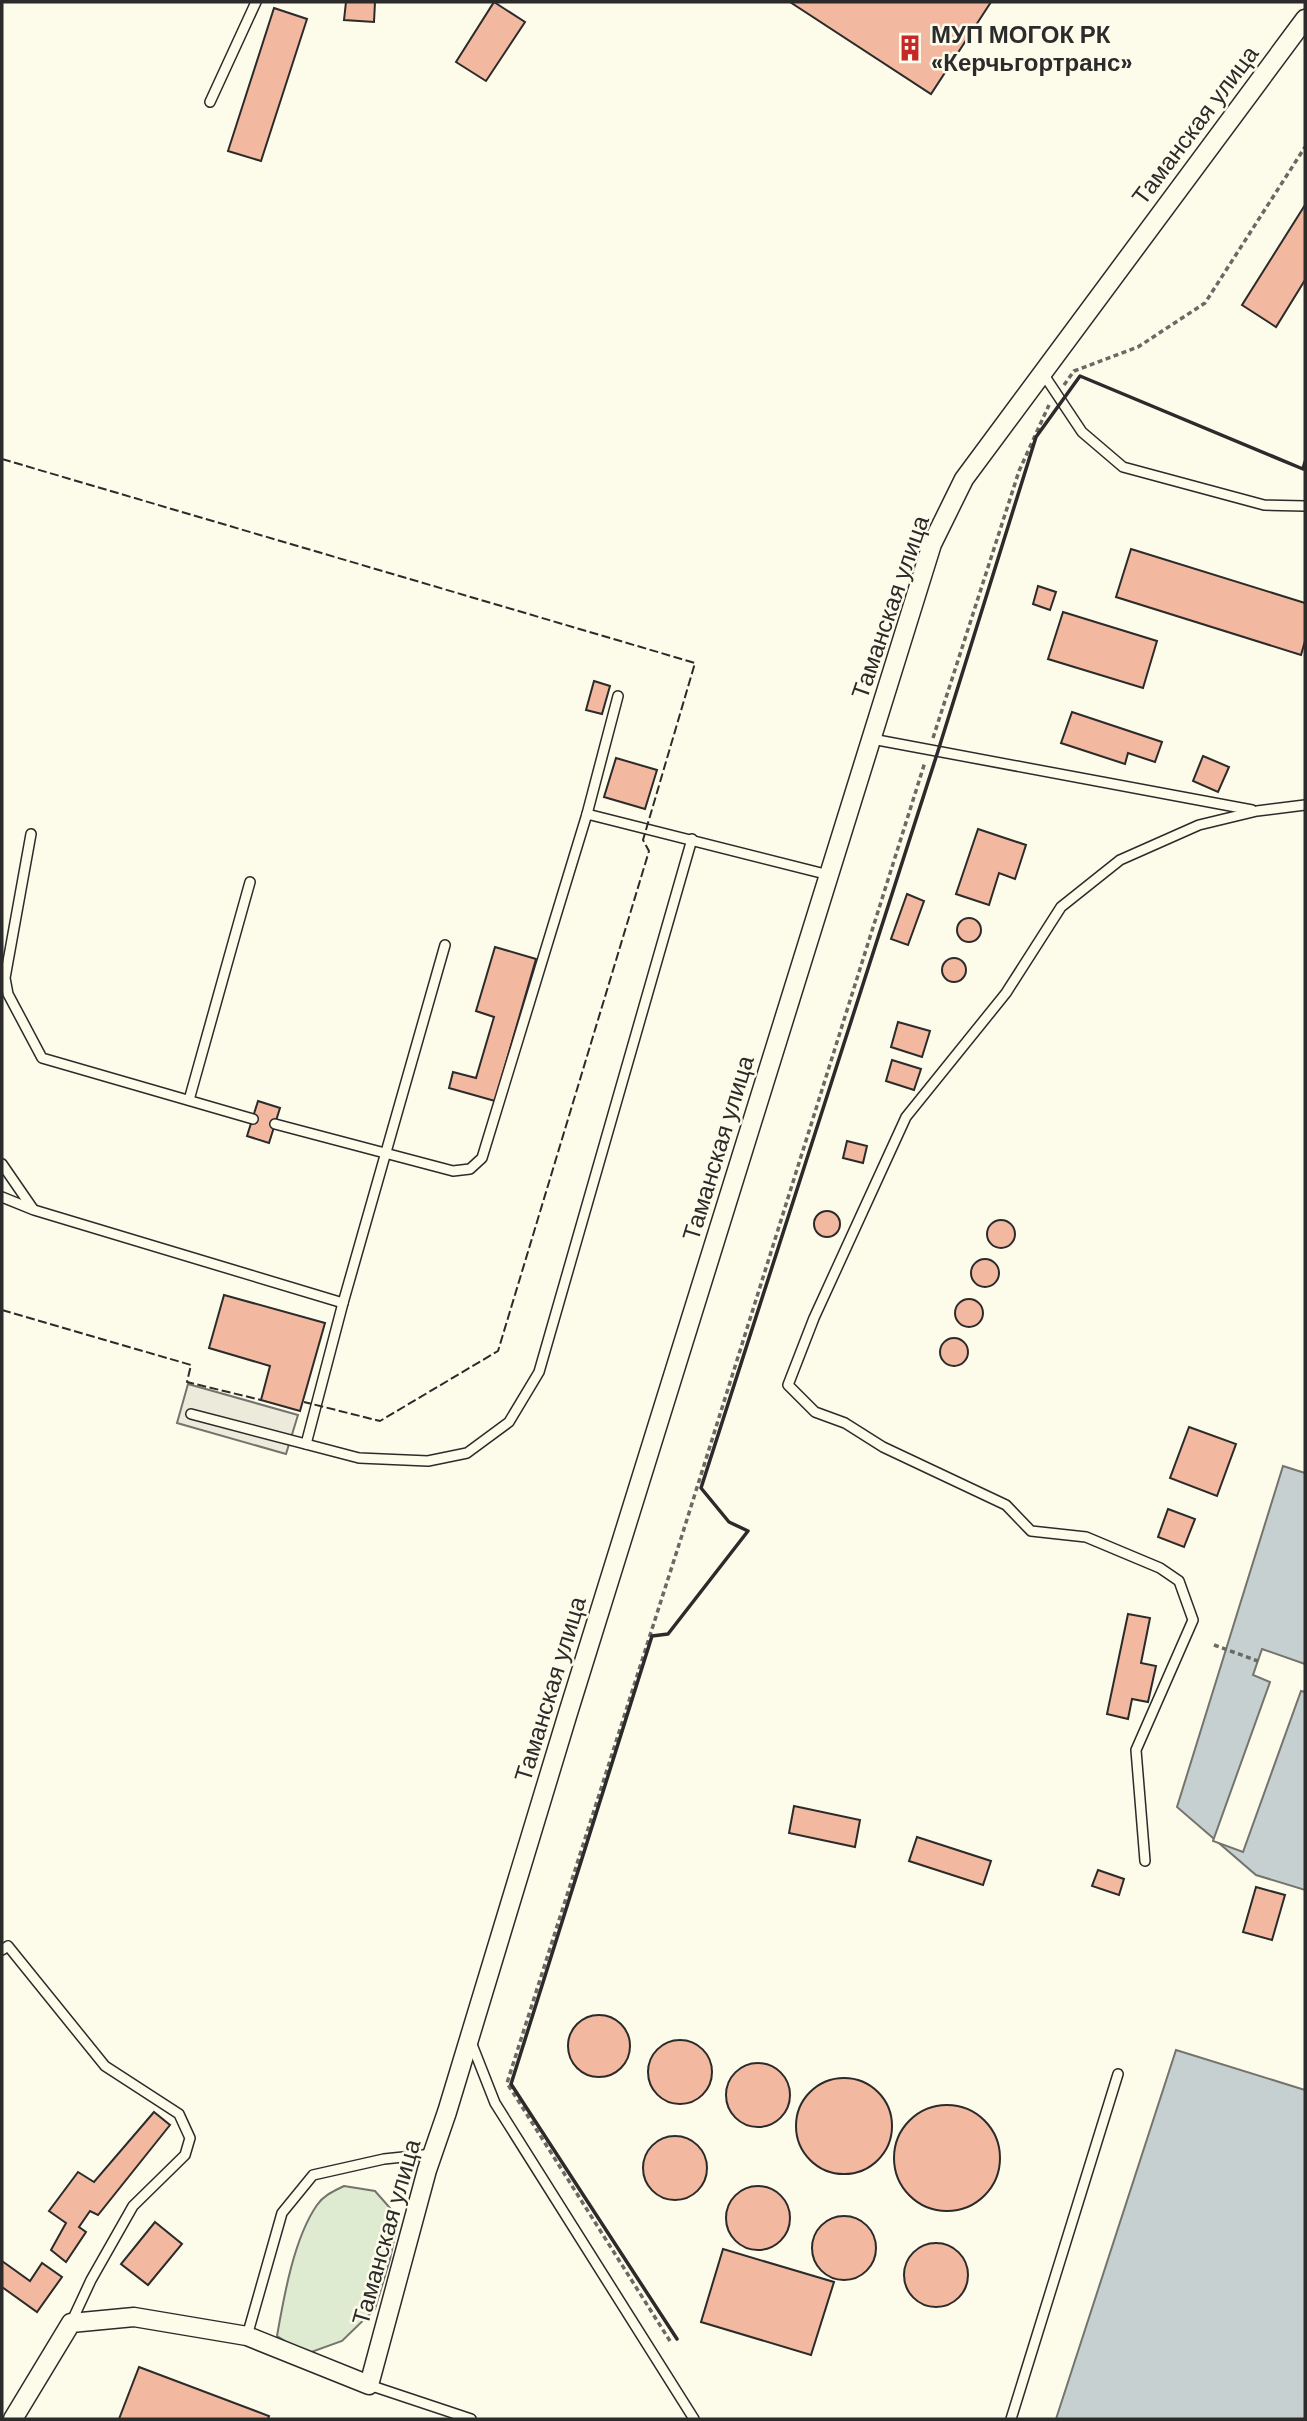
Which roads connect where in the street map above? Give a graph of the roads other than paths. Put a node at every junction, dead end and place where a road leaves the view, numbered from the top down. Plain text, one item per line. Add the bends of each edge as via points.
1 (256, 2) edge
2 (1305, 19) edge
3 (210, 102) dead end
4 (1042, 372) junction
5 (1305, 506) edge
6 (618, 696) dead end
7 (872, 738) junction
8 (1305, 805) edge
9 (1257, 811) junction
10 (587, 814) junction
11 (31, 834) dead end
12 (692, 839) junction
13 (829, 875) junction
14 (250, 882) dead end
15 (445, 945) dead end
16 (189, 1100) junction
17 (253, 1119) dead end
18 (275, 1124) dead end
19 (386, 1155) junction
20 (2, 1164) edge
21 (2, 1197) edge
22 (34, 1210) junction
23 (342, 1303) junction
24 (191, 1414) dead end
25 (306, 1444) junction
26 (1145, 1861) dead end
27 (2, 1951) edge
28 (469, 2038) junction
29 (1118, 2074) dead end
30 (432, 2154) junction
31 (71, 2323) junction
32 (247, 2336) junction
33 (369, 2385) junction
34 (13, 2419) edge
35 (471, 2419) edge
36 (694, 2419) edge
37 (1011, 2419) edge

1 - 3 lane
2 - 4 street, Таманская улица
4 - 5 lane via 1082,432 1123,467 1264,505
4 - 7 street, Таманская улица via 964,479 932,544
6 - 10 lane
7 - 9 lane
7 - 13 street, Таманская улица
8 - 9 lane
9 - 26 lane via 1199,825 1120,860 1061,907 1006,993 906,1117 788,1385 815,1412 1006,1505 1031,1531 1086,1537 1160,1568 1179,1581 1192,1620 1136,1749
10 - 12 lane
10 - 19 lane via 482,1158 470,1169 453,1171
11 - 16 lane via 5,978 8,994 42,1058
12 - 13 lane
12 - 25 lane via 539,1372 509,1422 467,1453 428,1461 359,1458
13 - 28 street, Таманская улица
14 - 16 lane
15 - 19 lane
16 - 17 lane
18 - 19 lane
19 - 23 lane
20 - 22 lane
21 - 22 lane
22 - 23 lane
23 - 25 lane
24 - 25 lane
27 - 31 lane via 8,1947 105,2066 179,2114 190,2138 185,2155 133,2206
28 - 30 street, Таманская улица
28 - 36 lane via 495,2103
29 - 37 lane
30 - 32 lane via 313,2175 282,2213
30 - 33 street, Таманская улица
31 - 32 street via 134,2317
31 - 34 street
32 - 33 street
33 - 35 lane

